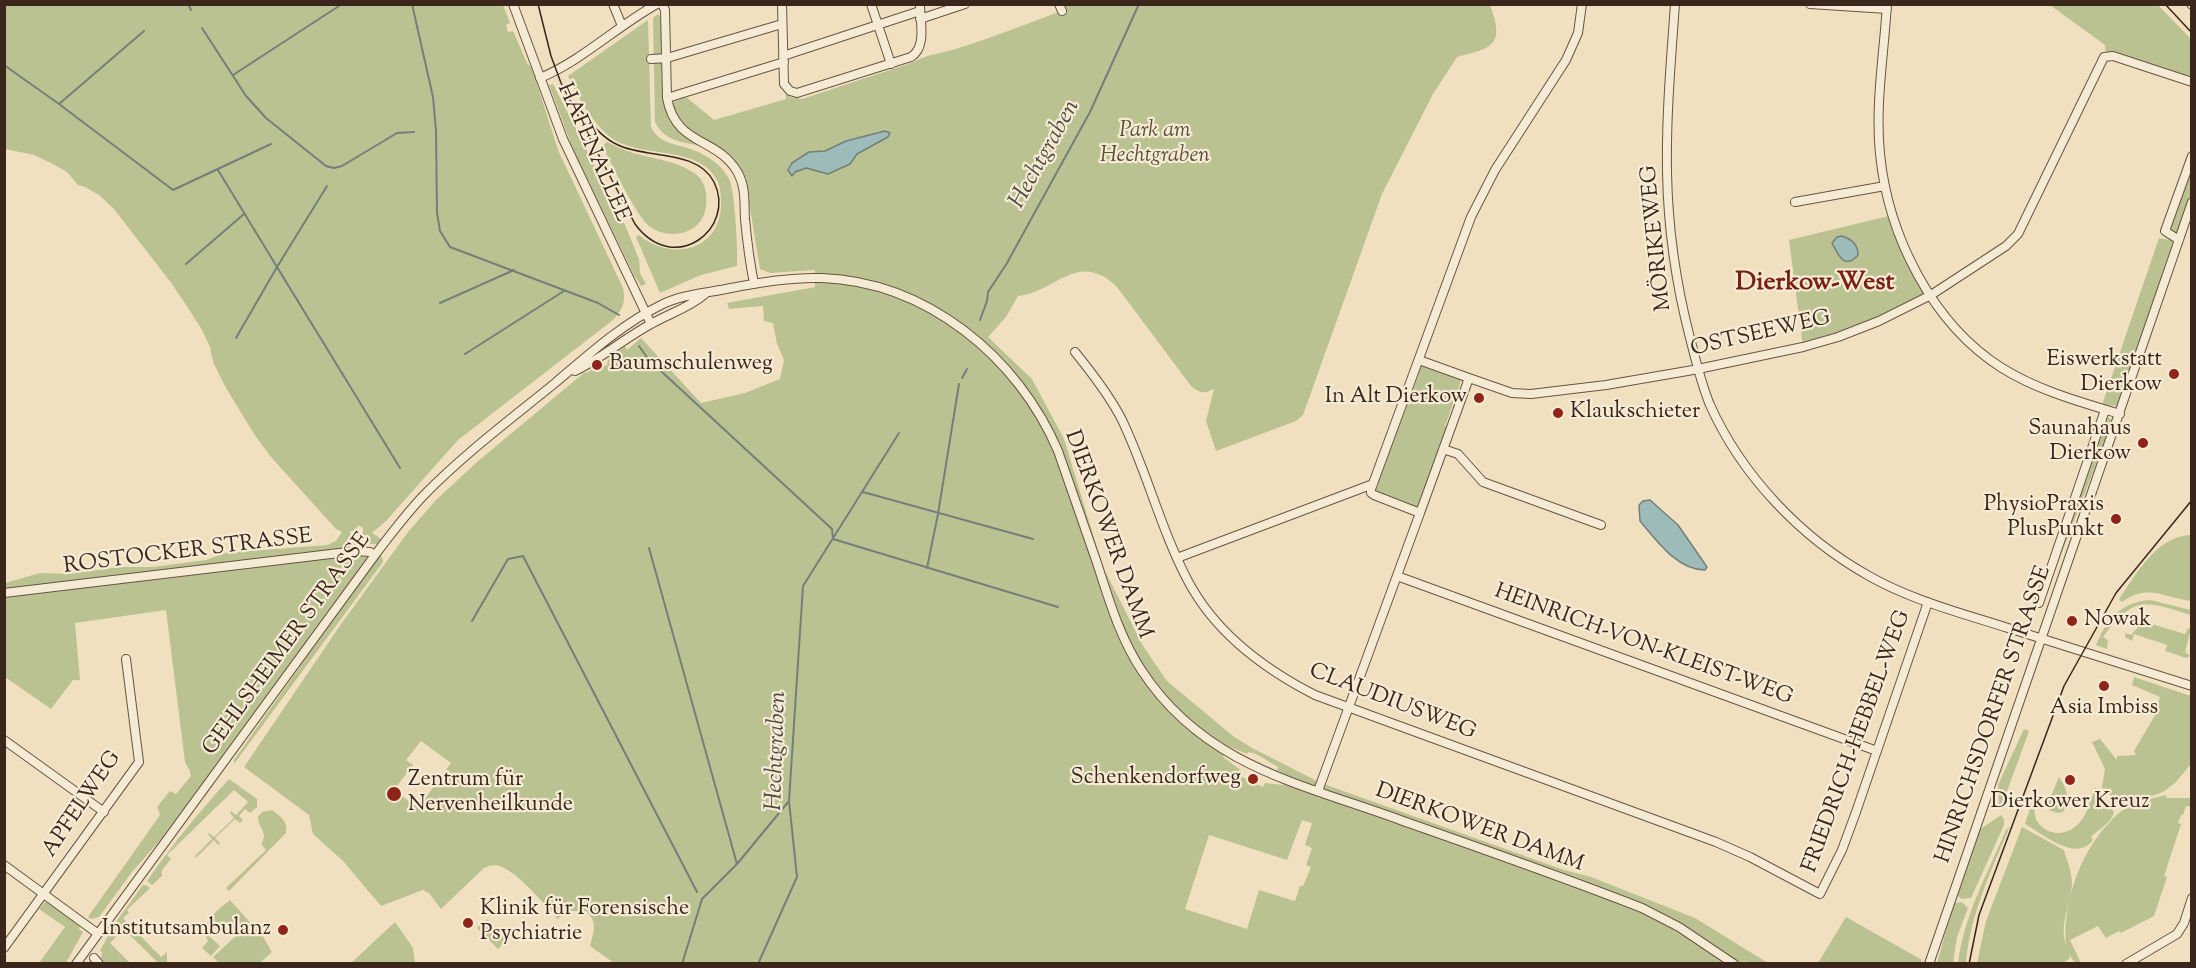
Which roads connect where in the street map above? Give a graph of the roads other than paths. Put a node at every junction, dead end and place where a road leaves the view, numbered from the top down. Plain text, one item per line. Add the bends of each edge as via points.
1 (513, 4) edge
2 (613, 4) edge
3 (657, 4) edge
4 (662, 4) edge
5 (782, 4) edge
6 (871, 4) edge
7 (965, 4) edge
8 (1582, 4) edge
9 (1675, 4) edge
10 (1810, 4) edge
11 (1887, 7) edge
12 (920, 12) edge
13 (782, 24) junction
14 (878, 25) junction
15 (622, 26) junction
16 (651, 58) dead end
17 (667, 58) junction
18 (784, 59) junction
19 (891, 64) junction
20 (540, 78) junction
21 (2192, 82) edge
22 (667, 98) junction
23 (2192, 156) edge
24 (1885, 186) junction
25 (1795, 202) dead end
26 (2192, 202) edge
27 (2179, 240) junction
28 (754, 284) junction
29 (706, 294) junction
30 (1931, 295) junction
31 (646, 313) junction
32 (651, 324) junction
33 (1075, 352) dead end
34 (1419, 360) junction
35 (1698, 369) junction
36 (561, 378) junction
37 (1469, 378) junction
38 (2105, 410) junction
39 (2120, 414) junction
40 (1443, 449) junction
41 (1373, 484) junction
42 (1420, 513) junction
43 (1601, 525) dead end
44 (370, 553) junction
45 (1177, 558) junction
46 (1397, 576) junction
47 (4, 593) edge
48 (1928, 602) junction
49 (2039, 603) dead end
50 (2040, 638) junction
51 (126, 659) dead end
52 (2192, 686) edge
53 (1349, 709) junction
54 (4, 740) edge
55 (1877, 751) junction
56 (1318, 791) junction
57 (104, 812) junction
58 (4, 865) edge
59 (45, 894) junction
60 (1820, 894) joint
61 (2192, 898) edge
62 (98, 933) junction
63 (4, 948) edge
64 (76, 963) edge
65 (1734, 963) edge
66 (1929, 963) edge
67 (2126, 963) edge

1 - 20 street, HAFENALLEE
2 - 15 street
3 - 15 street
4 - 17 street
5 - 13 street
6 - 14 street
7 - 12 street
8 - 34 street via 1578,33 1566,60 1480,196
9 - 35 street, MÖRIKEWEG via 1667,191 1676,277
10 - 11 street
11 - 24 street via 1878,123
12 - 14 street
12 - 19 street via 918,53
13 - 17 street
13 - 18 street
14 - 18 street
14 - 19 street
15 - 20 street via 561,69
16 - 17 street
17 - 22 street
18 - 19 street via 786,88 797,93
18 - 22 street
20 - 31 street, HAFENALLEE via 563,139
21 - 30 street, OSTSEEWEG via 2106,56 2018,234
22 - 28 street via 672,118 679,127 725,157 738,173 744,191
23 - 27 street via 2165,231
24 - 25 street
24 - 30 street via 1904,245
26 - 27 street, HINRICHSDORFER STRASSE
27 - 39 street, HINRICHSDORFER STRASSE
28 - 29 street, DIERKOWER DAMM
28 - 56 street, DIERKOWER DAMM via 820,278 883,289 930,308 990,352 1024,389 1047,426 1116,622 1151,684 1181,718 1211,743 1267,773
29 - 31 street, DIERKOWER DAMM via 690,294
29 - 32 street, DIERKOWER DAMM via 693,305
30 - 35 street, OSTSEEWEG via 1838,337
30 - 38 street via 1965,338 1996,364 2040,387
31 - 32 street
31 - 36 street, GEHLSHEIMER STRASSE
32 - 36 street, GEHLSHEIMER STRASSE
33 - 45 street, CLAUDIUSWEG via 1121,418
34 - 37 street, OSTSEEWEG
34 - 41 street
35 - 37 street, OSTSEEWEG via 1531,394 1512,393
35 - 48 street, MÖRIKEWEG via 1724,432 1763,488 1788,514 1833,554 1869,576
36 - 44 street, GEHLSHEIMER STRASSE via 437,483
37 - 40 street
38 - 39 street
38 - 49 street, HINRICHSDORFER STRASSE
39 - 50 street, HINRICHSDORFER STRASSE
40 - 42 street
40 - 43 street via 1458,454 1483,482
41 - 42 street via 1374,495
41 - 45 street
42 - 46 street
44 - 47 street, ROSTOCKER STRASSE via 356,551
44 - 62 street, GEHLSHEIMER STRASSE via 221,767
45 - 53 street, CLAUDIUSWEG via 1202,603 1257,660 1287,681
46 - 53 street
46 - 55 street, HEINRICH-VON-KLEIST-WEG
48 - 50 street, MÖRIKEWEG
48 - 55 street, FRIEDRICH-HEBBEL-WEG
50 - 52 street, MÖRIKEWEG
50 - 66 street, HINRICHSDORFER STRASSE
51 - 57 street, APFELWEG via 139,762
53 - 56 street
53 - 60 street, CLAUDIUSWEG via 1716,843
54 - 57 street
55 - 60 street, FRIEDRICH-HEBBEL-WEG via 1842,850
56 - 65 street, DIERKOWER DAMM via 1642,908
57 - 59 street, APFELWEG
58 - 59 street
59 - 62 street
59 - 63 street, APFELWEG
61 - 67 street via 2184,923 2174,937
62 - 64 street, GEHLSHEIMER STRASSE

